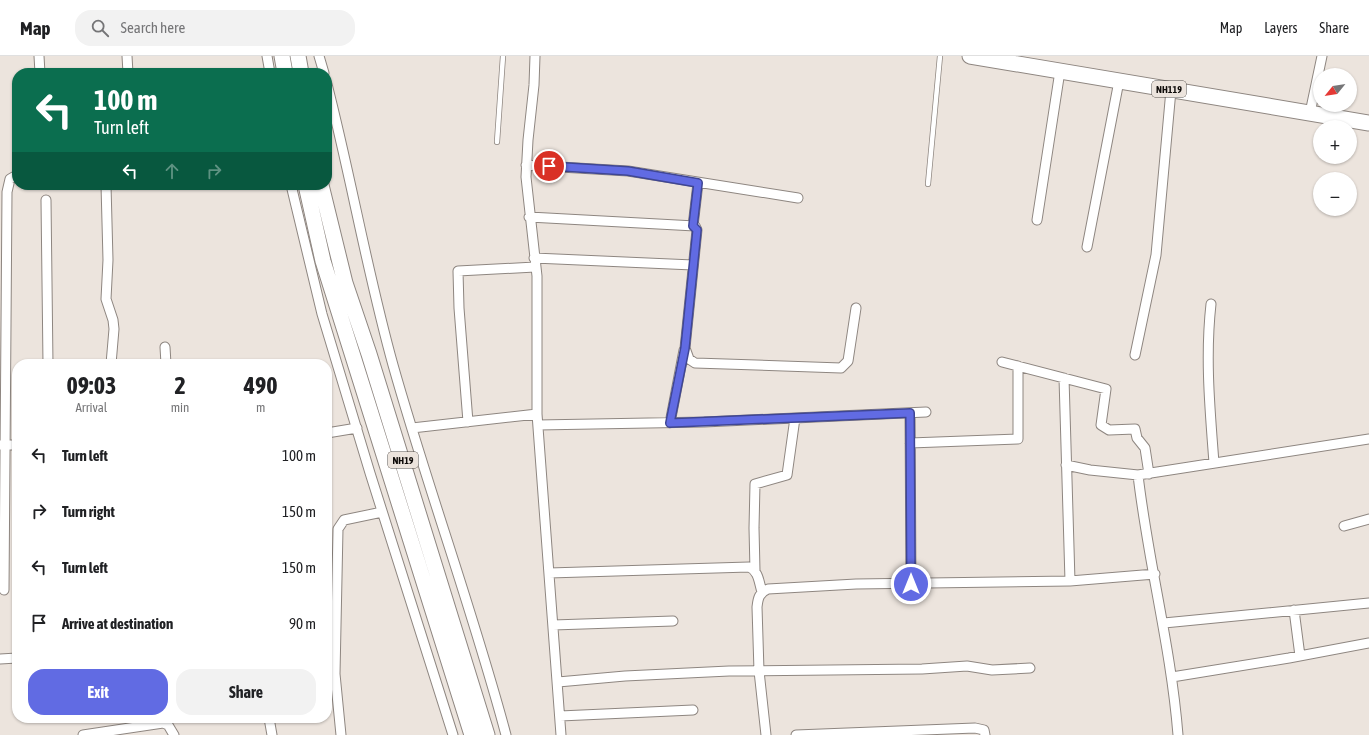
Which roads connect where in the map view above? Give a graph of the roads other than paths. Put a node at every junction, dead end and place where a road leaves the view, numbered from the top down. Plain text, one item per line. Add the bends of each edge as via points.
1 (39, 56) edge
2 (127, 56) edge
3 (268, 56) edge
4 (282, 56) edge
5 (298, 56) edge
6 (319, 56) edge
7 (503, 56) edge
8 (535, 56) edge
9 (940, 56) edge
10 (970, 56) edge
11 (1322, 56) edge
12 (1007, 59) edge
13 (40, 68) edge
14 (128, 68) edge
15 (269, 68) edge
16 (284, 68) edge
17 (300, 68) edge
18 (323, 68) edge
19 (1060, 71) junction
20 (1119, 81) junction
21 (1171, 90) junction
22 (332, 106) edge
23 (1310, 113) junction
24 (1369, 123) edge
25 (497, 142) dead end
26 (526, 166) junction
27 (12, 178) edge
28 (0, 181) edge
29 (698, 183) junction
30 (928, 184) dead end
31 (106, 190) edge
32 (292, 190) edge
33 (307, 190) edge
34 (322, 190) edge
35 (6, 192) junction
36 (798, 198) dead end
37 (46, 200) dead end
38 (529, 217) junction
39 (1037, 220) dead end
40 (693, 226) junction
41 (1086, 247) dead end
42 (535, 262) junction
43 (693, 265) junction
44 (1211, 304) dead end
45 (856, 308) dead end
46 (165, 347) dead end
47 (685, 348) junction
48 (1135, 356) dead end
49 (48, 359) edge
50 (111, 359) edge
51 (166, 359) edge
52 (1002, 362) dead end
53 (1018, 366) junction
54 (1064, 378) junction
55 (926, 412) dead end
56 (910, 413) junction
57 (537, 414) junction
58 (795, 418) junction
59 (468, 422) junction
60 (670, 423) junction
61 (538, 425) junction
62 (357, 428) junction
63 (412, 428) junction
64 (332, 432) edge
65 (1369, 439) edge
66 (910, 443) junction
67 (2, 445) edge
68 (1214, 463) junction
69 (1066, 465) junction
70 (1149, 474) junction
71 (1138, 475) junction
72 (382, 512) junction
73 (1369, 520) edge
74 (1344, 526) dead end
75 (755, 571) junction
76 (548, 573) junction
77 (1155, 574) junction
78 (1070, 581) junction
79 (911, 584) junction
80 (4, 590) dead end
81 (762, 592) junction
82 (1369, 603) edge
83 (1294, 610) junction
84 (673, 621) dead end
85 (1164, 623) junction
86 (553, 625) junction
87 (1369, 644) edge
88 (1300, 656) junction
89 (12, 658) edge
90 (0, 659) edge
91 (1030, 668) dead end
92 (759, 671) junction
93 (1172, 677) junction
94 (558, 682) junction
95 (693, 710) dead end
96 (560, 716) junction
97 (147, 723) edge
98 (166, 723) edge
99 (270, 723) edge
100 (83, 735) edge
101 (174, 735) edge
102 (272, 735) edge
103 (341, 735) edge
104 (453, 735) edge
105 (472, 735) edge
106 (487, 735) edge
107 (506, 735) edge
108 (561, 735) edge
109 (766, 735) edge
110 (796, 735) edge
111 (985, 735) edge
112 (1178, 735) edge

1 - 13 street
2 - 14 street
3 - 15 street
4 - 16 highway
5 - 17 highway
6 - 18 street
7 - 25 lane
8 - 26 street
9 - 30 lane
10 - 12 highway, NH119
11 - 23 street
12 - 19 highway, NH119
19 - 20 highway, NH119
19 - 39 street
20 - 21 highway, NH119
20 - 41 street
21 - 23 highway, NH119
21 - 48 street via 1156,255
22 - 63 street via 378,305
23 - 24 highway, NH119
26 - 29 street via 628,171
26 - 38 street
27 - 35 street
28 - 35 street
29 - 36 street
29 - 40 street
31 - 50 street via 106,299 114,329
32 - 62 street via 315,286
33 - 105 highway, NH19 via 325,268
34 - 106 highway, NH19 via 345,283 379,384
35 - 67 street
37 - 49 street
38 - 40 street
38 - 42 street
40 - 43 street via 697,230
42 - 43 street
42 - 57 street via 538,324
42 - 59 street via 458,271
43 - 47 street
44 - 68 street via 1207,374
45 - 47 street via 848,361 841,368 702,364 689,359
46 - 51 street
47 - 60 street
52 - 53 street
53 - 54 street
53 - 66 street via 1018,439
54 - 69 street
54 - 70 street via 1106,389 1101,425 1108,430 1135,429 1137,438 1145,448
55 - 56 street
56 - 58 street
56 - 66 street
57 - 59 street
57 - 61 street
58 - 60 street
58 - 75 street via 787,475 755,484
59 - 63 street
60 - 61 street
61 - 76 street
62 - 64 street
62 - 72 street
63 - 107 street via 490,675
65 - 68 street
66 - 79 street
67 - 80 street
68 - 70 street
69 - 71 street
69 - 78 street
70 - 71 street
71 - 77 street via 1142,511
72 - 103 street via 344,520 338,529 335,674
72 - 104 street
73 - 74 street
75 - 76 street via 749,567
75 - 81 street
76 - 86 street
77 - 78 street
77 - 85 street
78 - 79 street
79 - 81 street via 776,588
81 - 92 street via 758,597 757,607
82 - 83 street
83 - 85 street
83 - 88 street
84 - 86 street
85 - 93 street
86 - 94 street
87 - 88 street
88 - 93 street
89 - 90 street
91 - 92 street via 992,670 967,666
92 - 94 street via 659,674
92 - 109 street
93 - 112 street
94 - 96 street
95 - 96 street
96 - 108 street
97 - 100 street
98 - 101 street
99 - 102 street
110 - 111 street via 975,728 984,730

